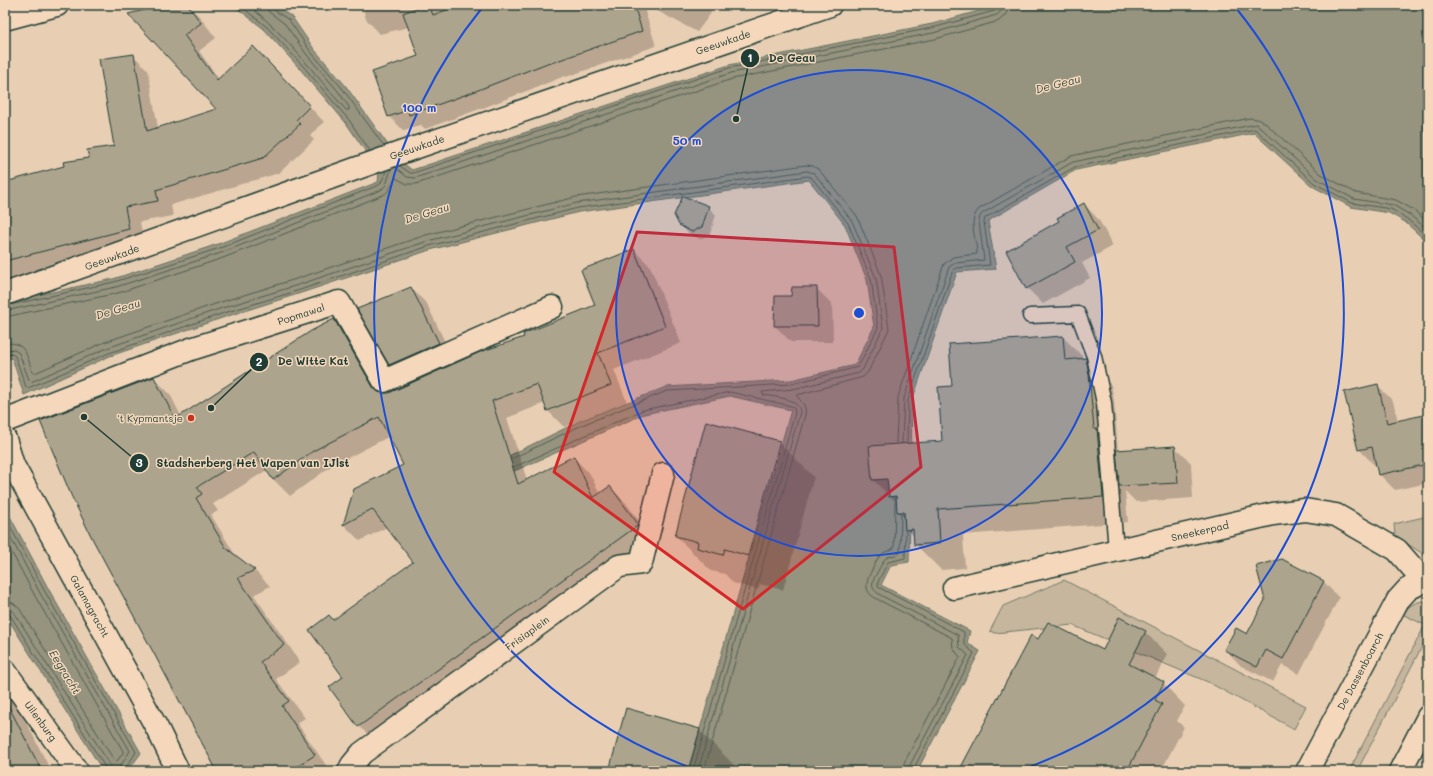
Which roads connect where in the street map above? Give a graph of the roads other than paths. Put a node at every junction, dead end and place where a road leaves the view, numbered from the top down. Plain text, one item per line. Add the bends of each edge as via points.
1 (57, 5) edge
2 (830, 5) edge
3 (5, 19) edge
4 (5, 294) edge
5 (552, 307) dead end
6 (1030, 316) dead end
7 (5, 421) edge
8 (5, 439) edge
9 (663, 474) dead end
10 (1116, 550) junction
11 (1426, 581) edge
12 (954, 588) dead end
13 (5, 671) edge
14 (1428, 717) edge
15 (77, 771) edge
16 (178, 771) edge
17 (349, 771) edge
18 (1307, 771) edge
19 (1400, 771) edge

1 - 3 street
2 - 4 street, Geeuwkade via 374,162
5 - 7 street, Popmawal via 384,381 339,302 190,349
6 - 10 lane via 1078,314 1094,356 1104,403
8 - 16 street, Galamagracht via 13,465
9 - 17 street, Frisiaplein via 641,563 619,566 362,753
10 - 11 street, Sneekerpad via 1273,514 1305,510 1336,515 1397,550
10 - 12 street, Sneekerpad
11 - 18 street, De Dassenboarch via 1415,584 1398,600
13 - 15 street, Uilenburg
14 - 19 street

